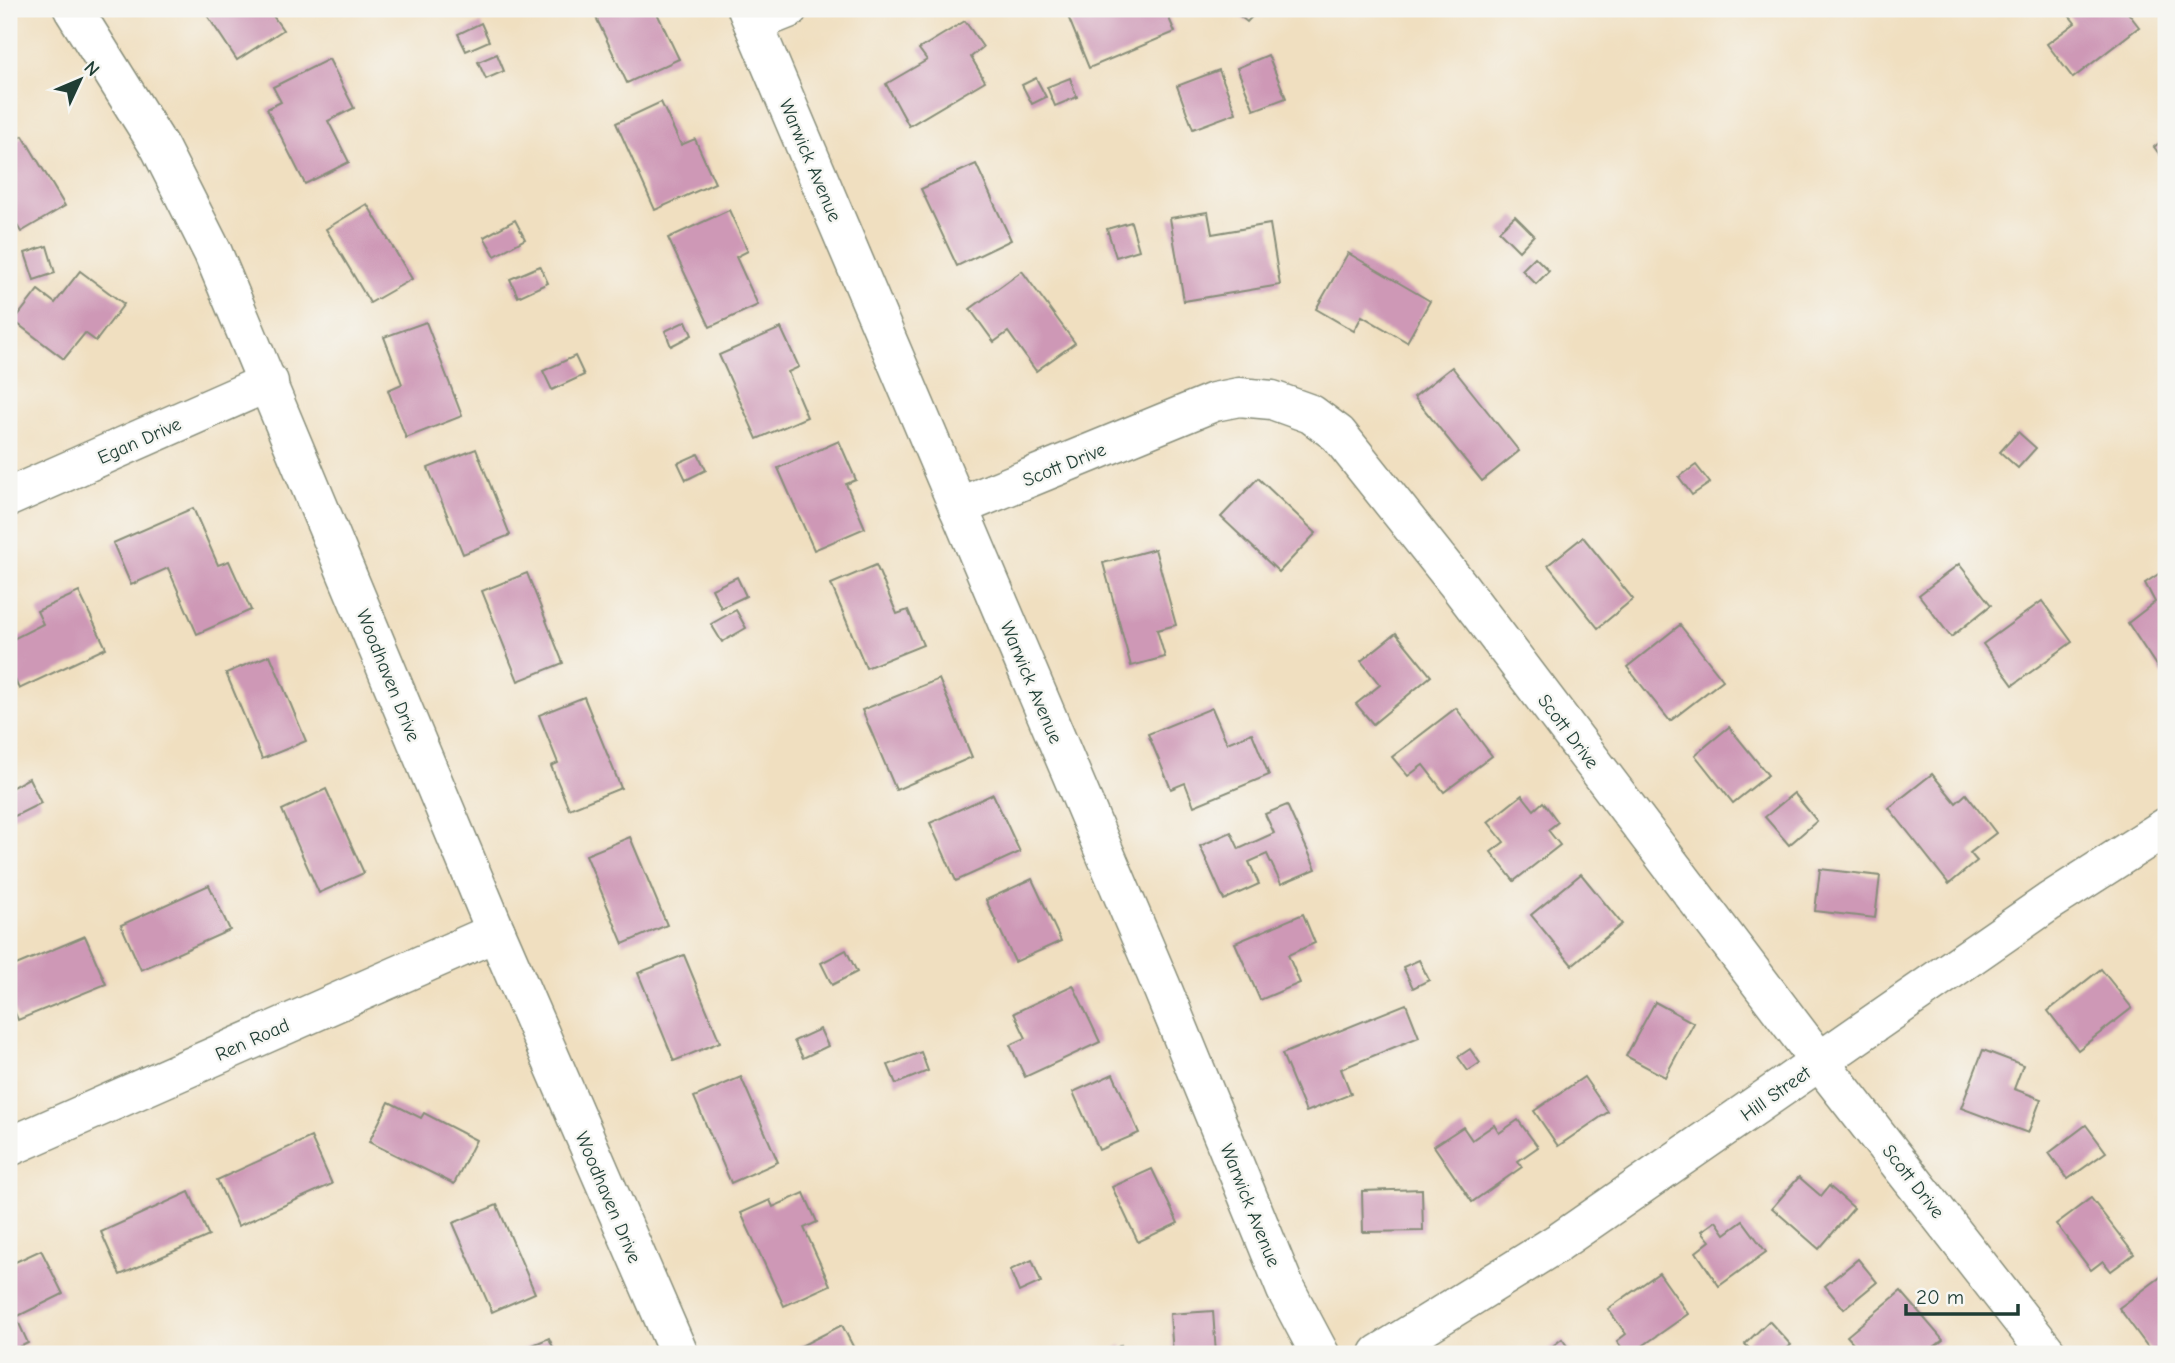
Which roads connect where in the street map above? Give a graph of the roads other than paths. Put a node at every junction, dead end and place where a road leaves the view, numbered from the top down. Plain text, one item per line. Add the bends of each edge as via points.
1 (73, 9) edge
2 (788, 9) edge
3 (750, 16) edge
4 (269, 382) junction
5 (9, 497) edge
6 (958, 507) junction
7 (2166, 827) edge
8 (496, 932) junction
9 (1820, 1062) junction
10 (9, 1147) edge
11 (679, 1354) edge
12 (1320, 1354) edge
13 (1379, 1354) edge
14 (2048, 1354) edge

1 - 4 street, Woodhaven Drive via 160,148 213,253
2 - 3 street
3 - 6 street, Warwick Avenue
4 - 5 street, Egan Drive
4 - 8 street, Woodhaven Drive
6 - 9 street, Scott Drive via 1214,402 1239,397 1272,400 1311,414 1338,434 1460,587
6 - 12 street, Warwick Avenue via 1286,1290
7 - 9 street, Hill Street via 2049,902
8 - 10 street, Ren Road
8 - 11 street, Woodhaven Drive
9 - 13 street, Hill Street via 1559,1242
9 - 14 street, Scott Drive

